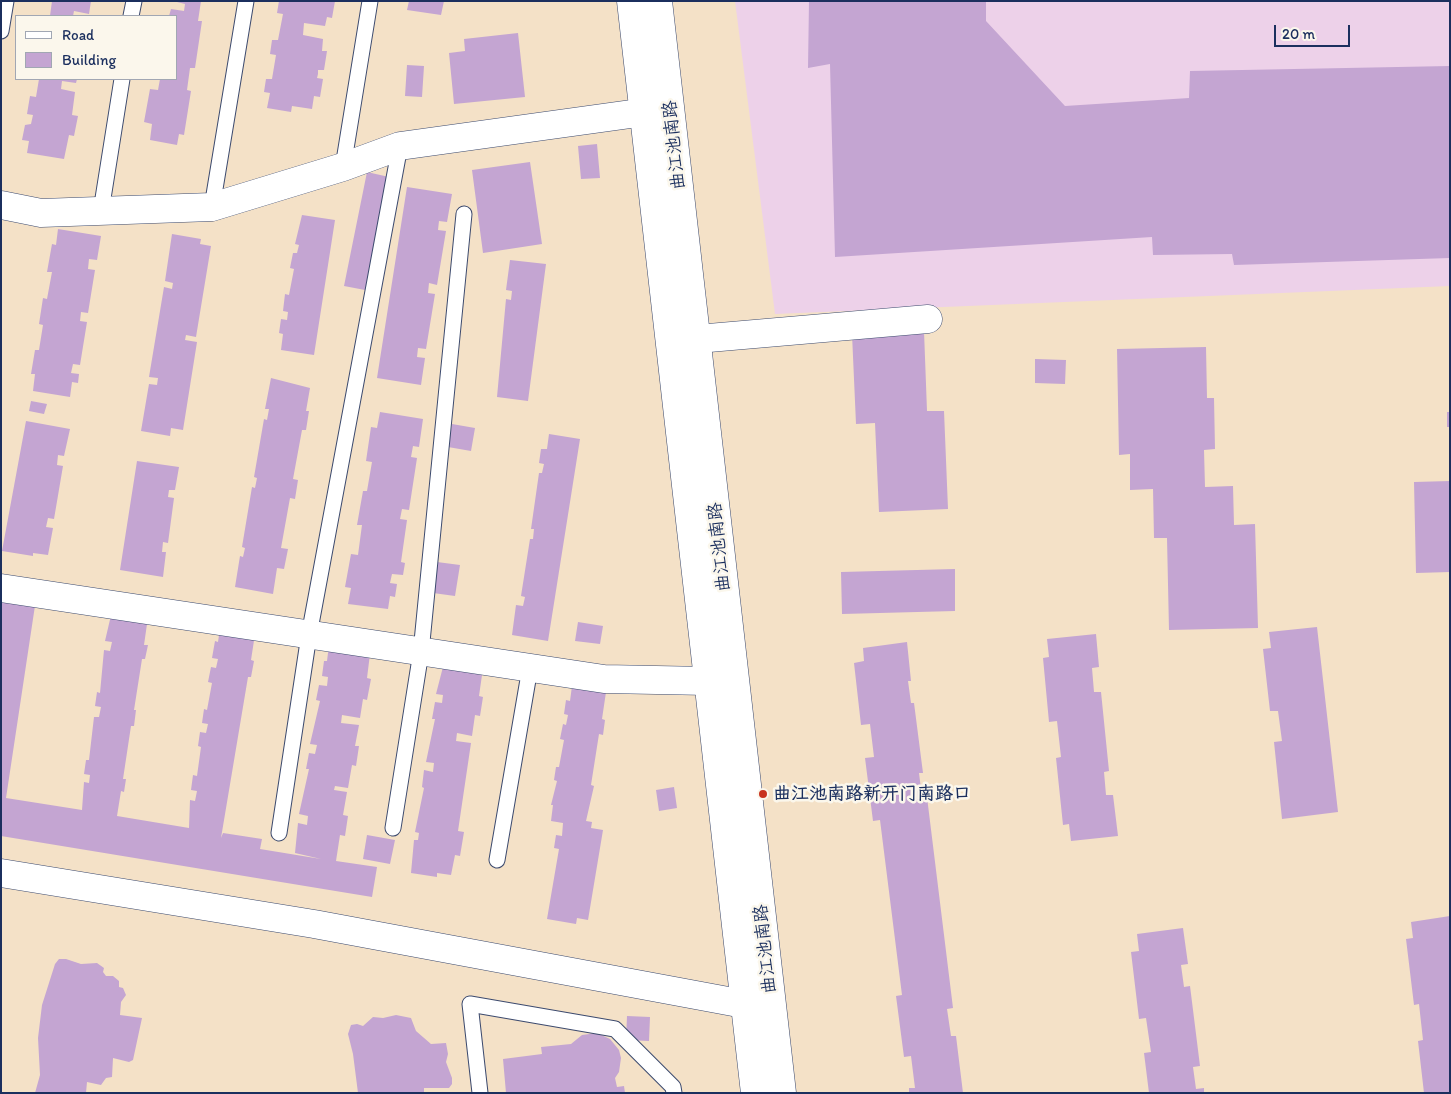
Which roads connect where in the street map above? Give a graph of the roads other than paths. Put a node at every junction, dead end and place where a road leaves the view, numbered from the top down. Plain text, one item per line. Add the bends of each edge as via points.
1 (6, 1) edge
2 (134, 1) edge
3 (246, 1) edge
4 (370, 1) edge
5 (631, 1) edge
6 (658, 1) edge
7 (132, 15) edge
8 (1, 31) edge
9 (122, 80) edge
10 (671, 109) junction
11 (643, 112) junction
12 (400, 146) junction
13 (342, 167) junction
14 (1, 204) edge
15 (212, 207) junction
16 (101, 211) junction
17 (464, 214) dead end
18 (928, 319) dead end
19 (697, 339) junction
20 (1, 588) edge
21 (309, 635) junction
22 (421, 652) junction
23 (530, 668) junction
24 (708, 681) junction
25 (393, 828) dead end
26 (279, 833) dead end
27 (497, 860) dead end
28 (1, 873) edge
29 (772, 1001) junction
30 (744, 1004) junction
31 (480, 1093) edge
32 (674, 1093) edge
33 (754, 1093) edge
34 (782, 1093) edge

1 - 8 lane
2 - 7 lane
3 - 15 lane
4 - 13 lane
5 - 11 street, 曲江池南路
6 - 10 street, 曲江池南路
9 - 16 lane
10 - 11 street
10 - 19 street, 曲江池南路
11 - 12 street
11 - 24 street, 曲江池南路
12 - 13 street
12 - 21 lane
13 - 15 street
14 - 16 street via 41,212
15 - 16 street
17 - 22 lane
18 - 19 street
19 - 29 street, 曲江池南路
20 - 21 street
21 - 22 street
21 - 26 lane
22 - 23 street
22 - 25 lane
23 - 24 street via 604,679
23 - 27 lane
24 - 30 street, 曲江池南路
28 - 30 street via 314,924
29 - 30 street
29 - 34 street, 曲江池南路
30 - 33 street, 曲江池南路
31 - 32 lane via 470,1004 615,1029 673,1087

